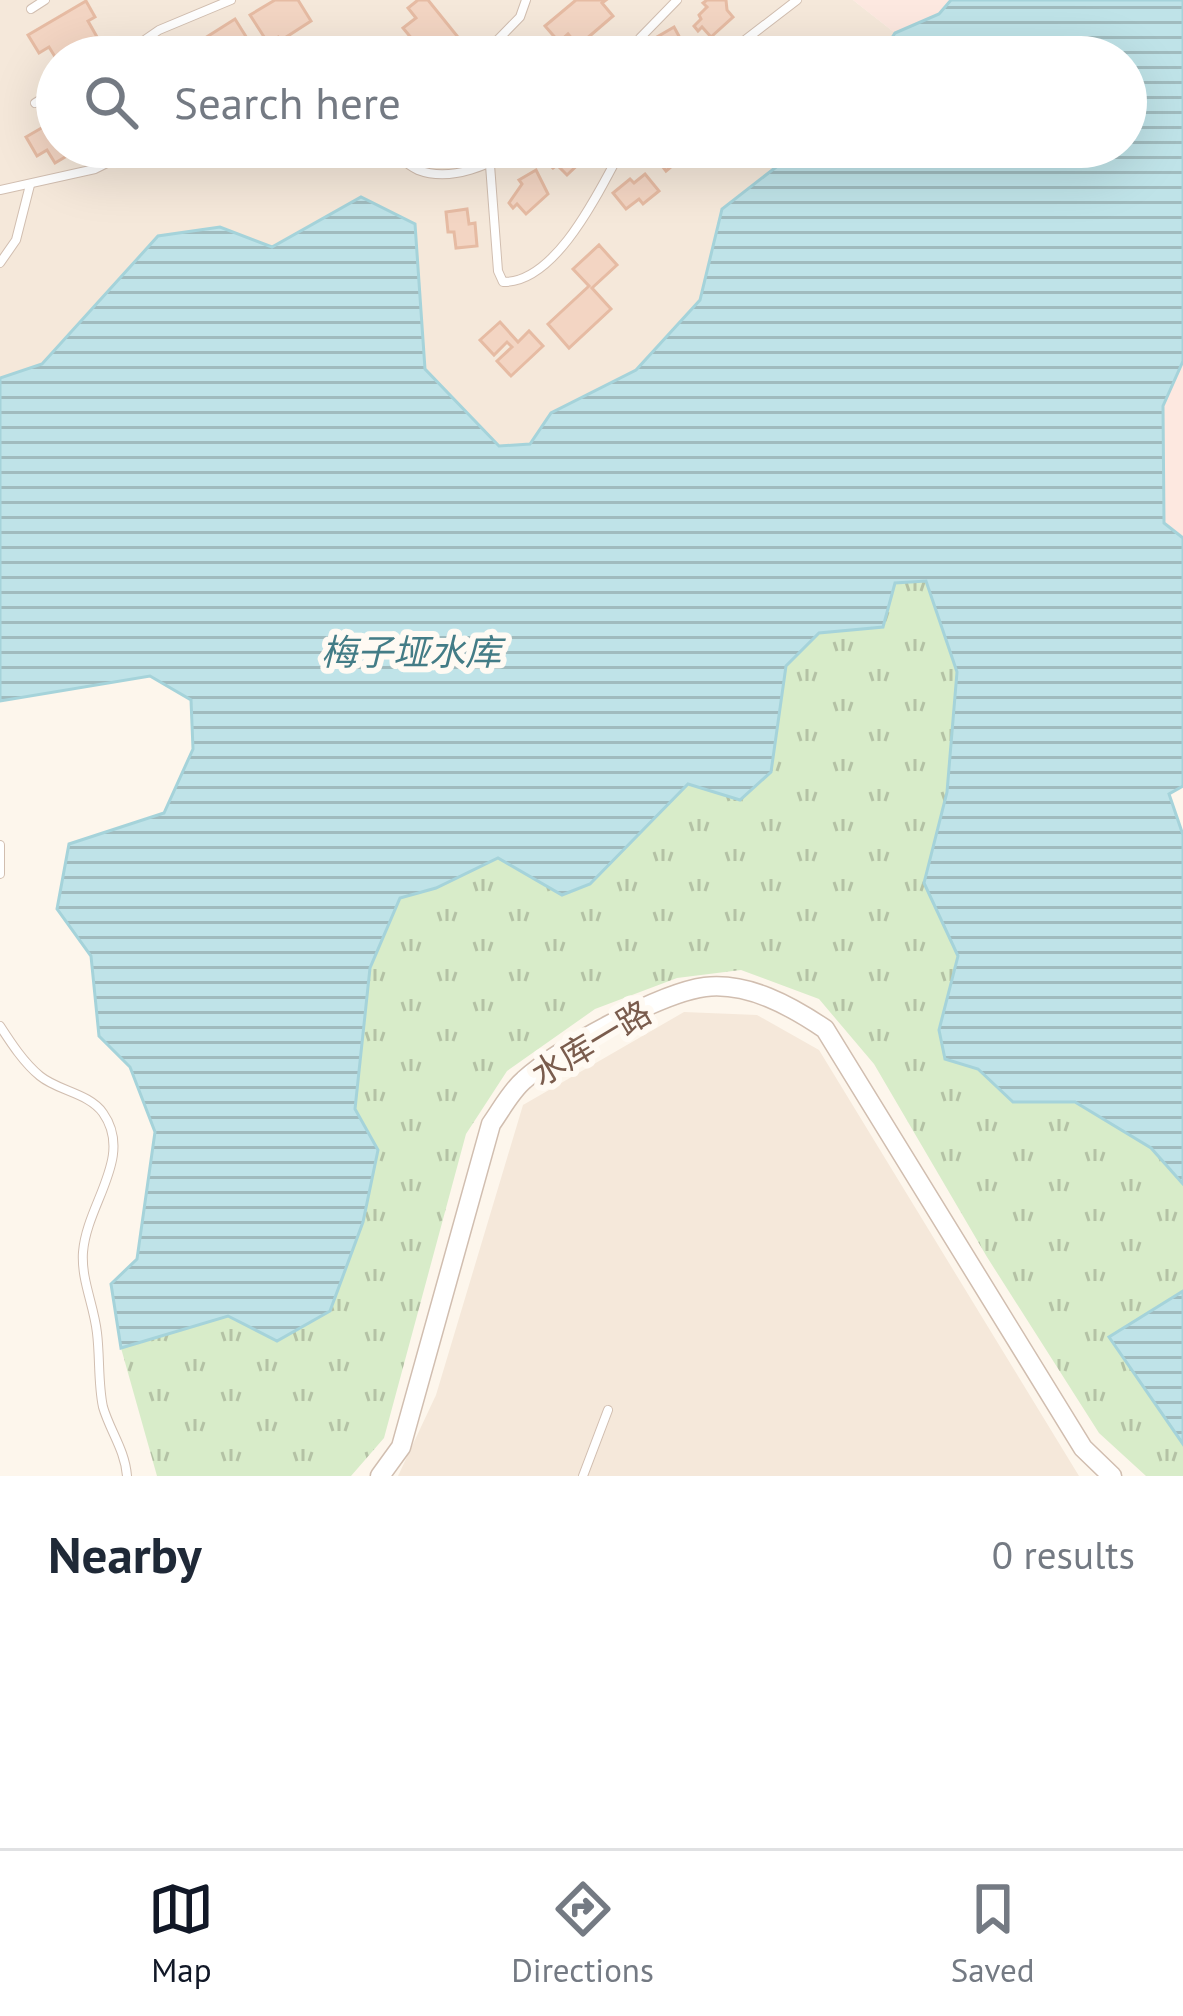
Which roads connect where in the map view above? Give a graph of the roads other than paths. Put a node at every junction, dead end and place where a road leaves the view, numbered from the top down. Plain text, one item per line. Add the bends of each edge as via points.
1 (45, 0) edge
2 (230, 0) edge
3 (526, 0) edge
4 (677, 0) edge
5 (797, 0) edge
6 (31, 9) dead end
7 (150, 36) edge
8 (501, 36) edge
9 (642, 36) edge
10 (750, 36) edge
11 (97, 168) edge
12 (416, 168) edge
13 (476, 168) edge
14 (490, 168) edge
15 (612, 168) edge
16 (30, 185) junction
17 (0, 190) edge
18 (0, 263) edge
19 (0, 845) edge
20 (0, 874) edge
21 (0, 1026) edge
22 (608, 1410) dead end
23 (128, 1476) edge
24 (380, 1476) edge
25 (583, 1476) edge
26 (1112, 1476) edge

1 - 6 lane
2 - 7 lane
3 - 8 lane
4 - 9 lane
5 - 10 lane
11 - 16 lane
12 - 13 lane
14 - 15 lane via 498,271 503,282 519,282 548,263
16 - 17 lane
16 - 18 lane via 16,240
19 - 20 lane
21 - 23 lane via 42,1078 102,1109 115,1138 108,1182 85,1231 82,1268 104,1407
22 - 25 lane
24 - 26 street, 水库一路 via 401,1447 491,1124 523,1081 579,1044 648,1005 706,987 792,1006 825,1029 1083,1448

